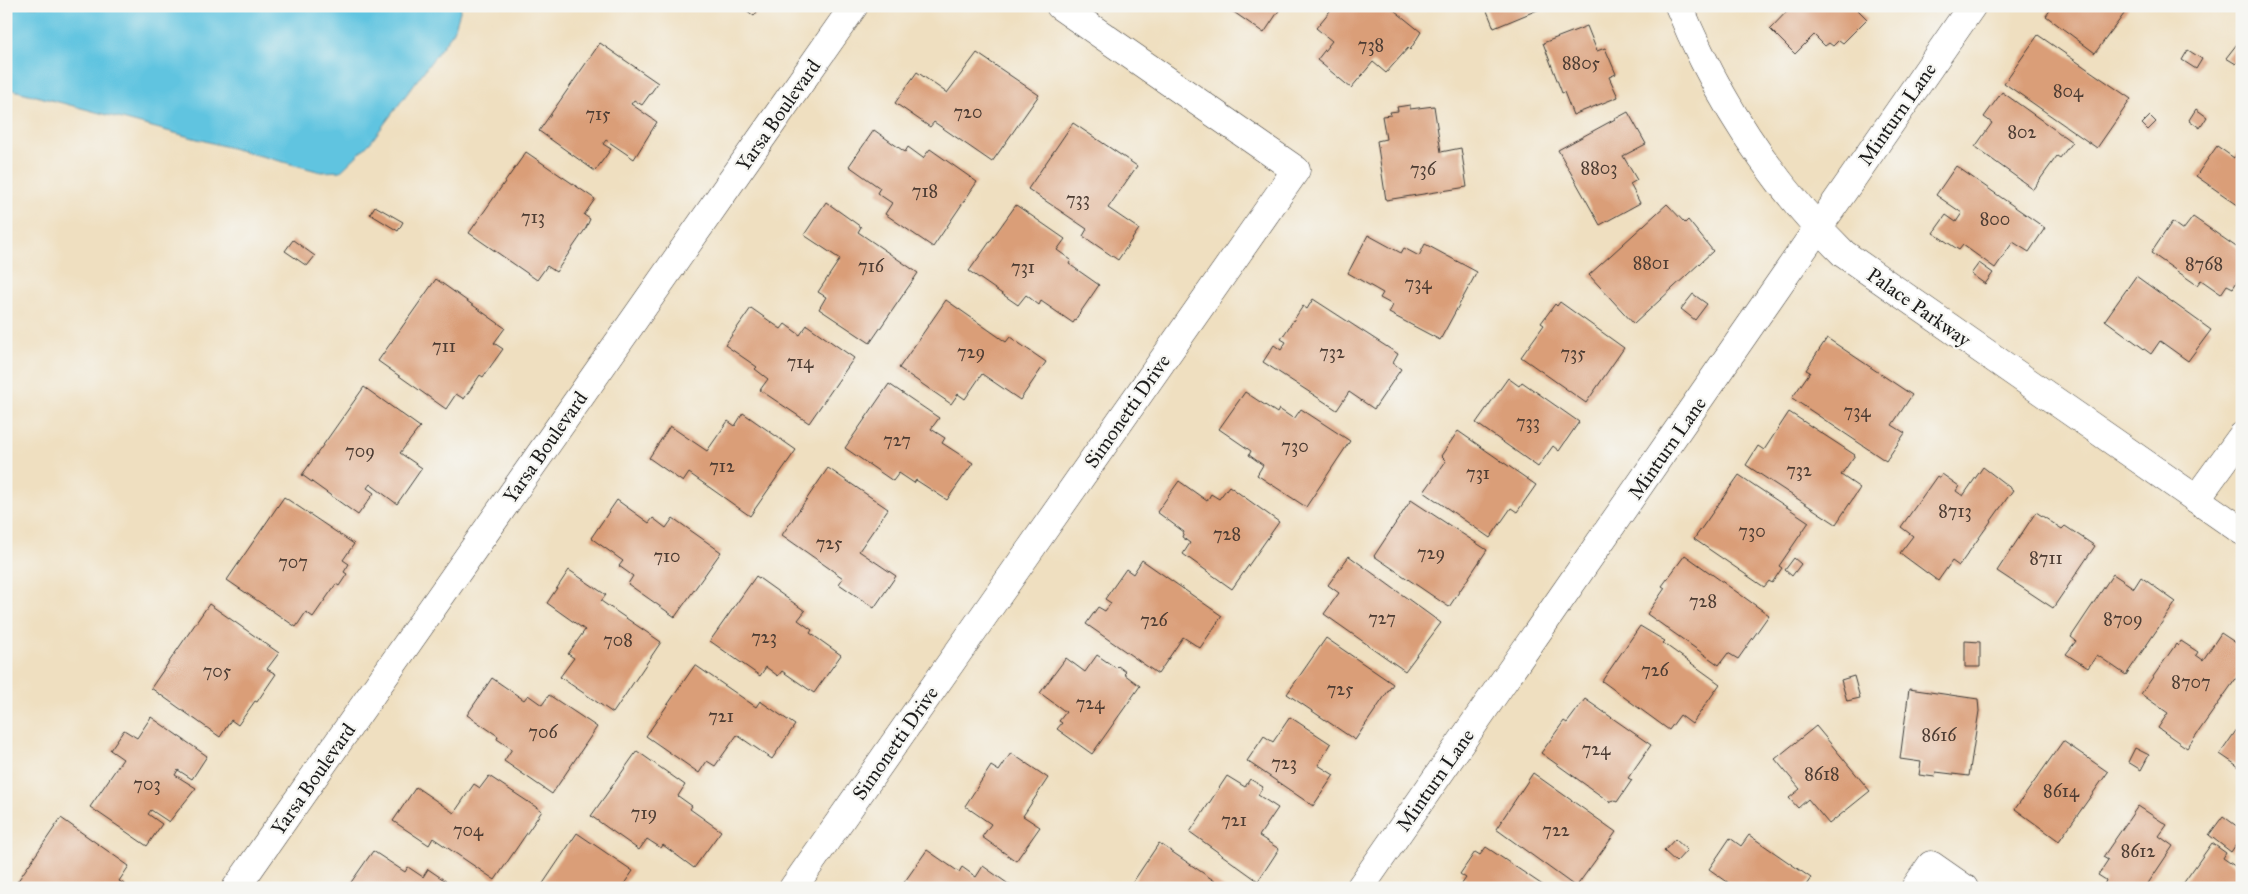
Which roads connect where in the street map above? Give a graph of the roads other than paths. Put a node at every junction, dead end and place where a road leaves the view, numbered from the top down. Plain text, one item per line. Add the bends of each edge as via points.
1 (854, 6) edge
2 (1060, 6) edge
3 (1679, 6) edge
4 (1972, 6) edge
5 (1819, 229) junction
6 (2242, 436) edge
7 (2196, 499) junction
8 (2242, 530) edge
9 (236, 888) edge
10 (793, 888) edge
11 (1360, 888) edge
12 (1915, 888) edge
13 (1964, 888) edge

1 - 9 street, Yarsa Boulevard
2 - 10 street, Simonetti Drive via 1296,170
3 - 5 street, Palace Parkway via 1695,46 1747,139
4 - 5 street, Minturn Lane
5 - 7 street, Palace Parkway via 1844,254 1891,288
5 - 11 street, Minturn Lane
6 - 7 street
7 - 8 street, Palace Parkway
12 - 13 street via 1930,865

